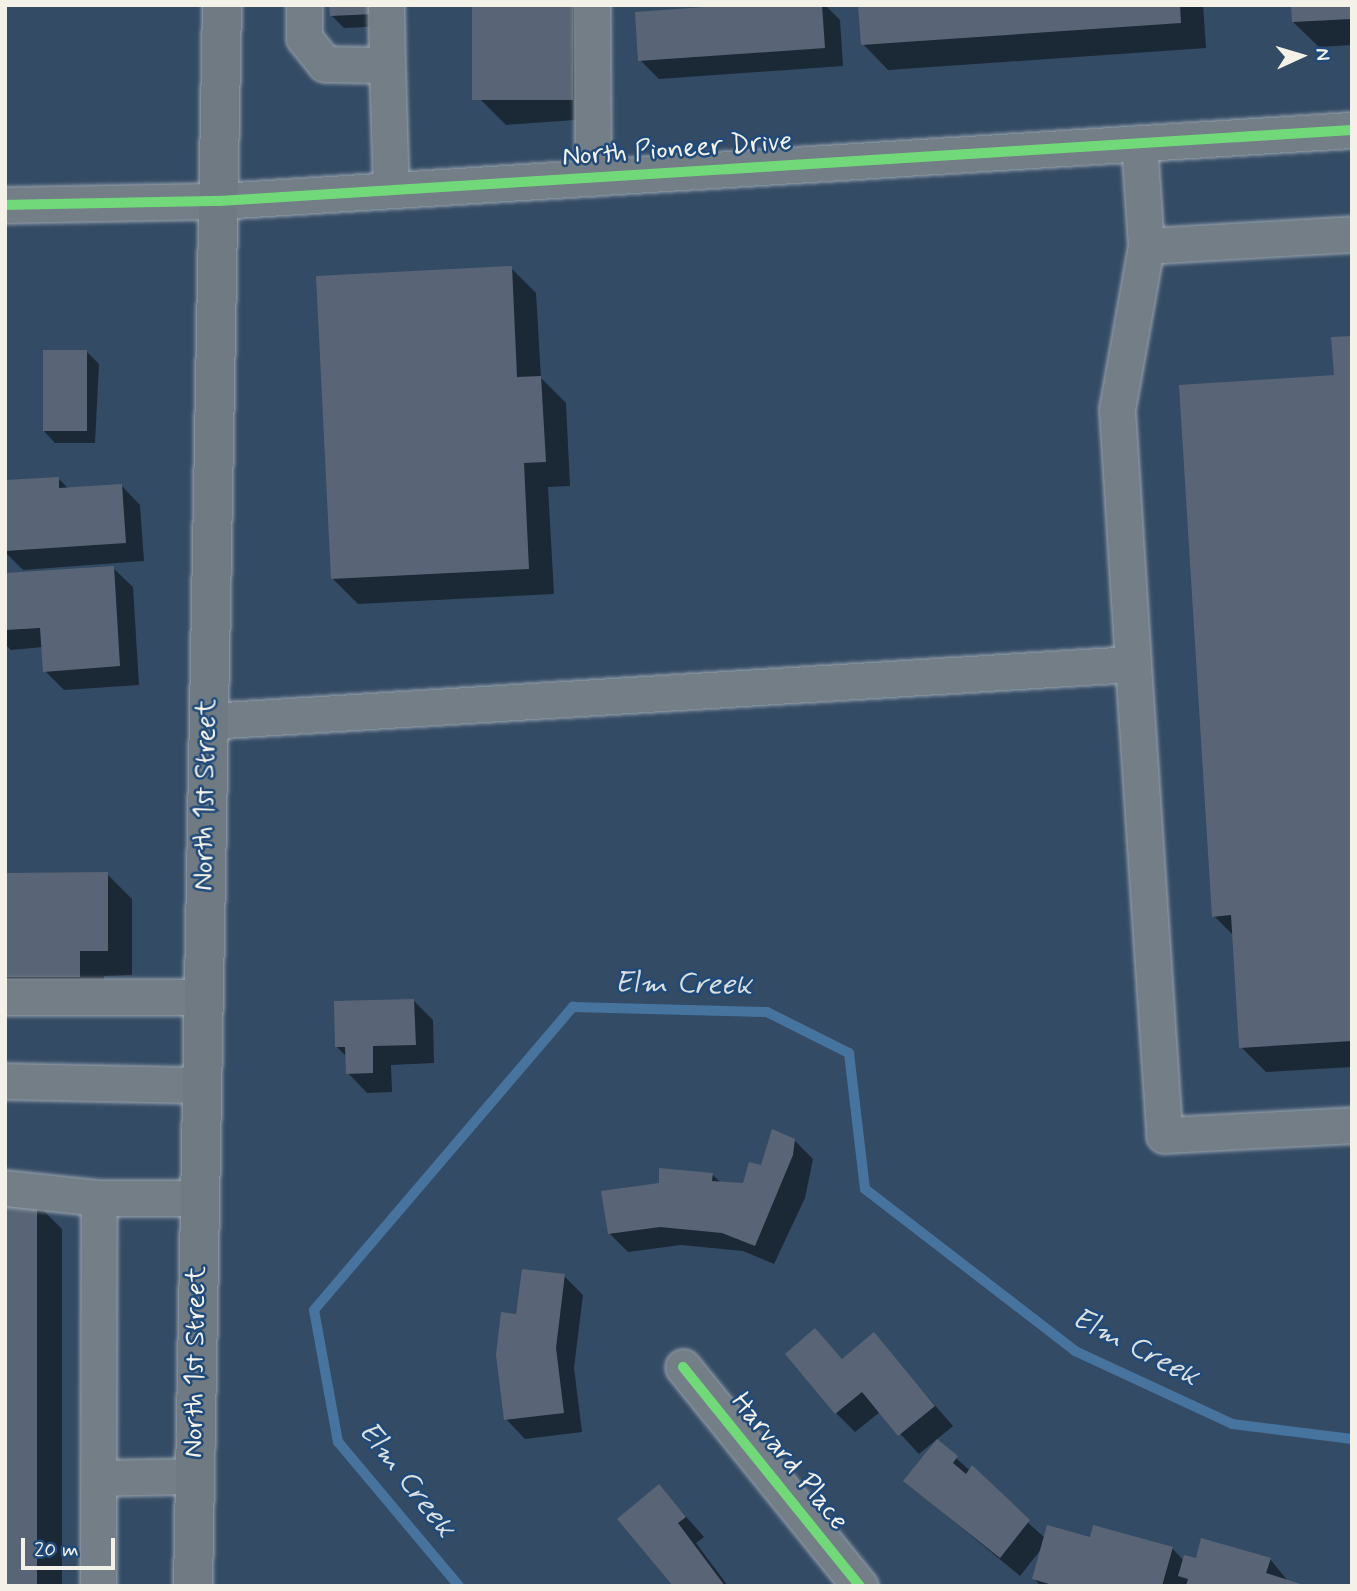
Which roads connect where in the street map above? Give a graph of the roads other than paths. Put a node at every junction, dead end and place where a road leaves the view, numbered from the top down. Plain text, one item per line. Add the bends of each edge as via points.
1 (222, 5) edge
2 (304, 5) edge
3 (386, 5) edge
4 (592, 5) edge
5 (387, 65) junction
6 (1352, 130) edge
7 (1139, 144) junction
8 (593, 178) junction
9 (391, 190) junction
10 (219, 201) junction
11 (5, 205) edge
12 (1352, 234) edge
13 (1146, 246) junction
14 (1133, 664) junction
15 (208, 721) junction
16 (5, 997) edge
17 (202, 997) junction
18 (5, 1081) edge
19 (200, 1085) junction
20 (1352, 1125) edge
21 (5, 1188) edge
22 (99, 1198) junction
23 (198, 1198) junction
24 (683, 1367) dead end
25 (195, 1476) junction
26 (99, 1478) junction
27 (98, 1586) edge
28 (193, 1586) edge
29 (860, 1586) edge

1 - 10 main road, North 1st Street
2 - 5 street via 304,38 319,60
3 - 5 street
4 - 8 street
5 - 9 street
6 - 7 street, North Pioneer Drive
7 - 8 street, North Pioneer Drive
7 - 13 street
8 - 9 street, North Pioneer Drive
9 - 10 street, North Pioneer Drive
10 - 11 street, North Pioneer Drive
10 - 15 main road, North 1st Street
12 - 13 street
13 - 14 street via 1117,409
14 - 15 street
14 - 20 street via 1164,1135
15 - 17 main road, North 1st Street
16 - 17 street
17 - 19 main road, North 1st Street
18 - 19 street
19 - 23 main road, North 1st Street
21 - 22 street
22 - 23 street
22 - 26 street
23 - 25 main road, North 1st Street
24 - 29 street, Harvard Place
25 - 26 street
25 - 28 main road, North 1st Street
26 - 27 street

